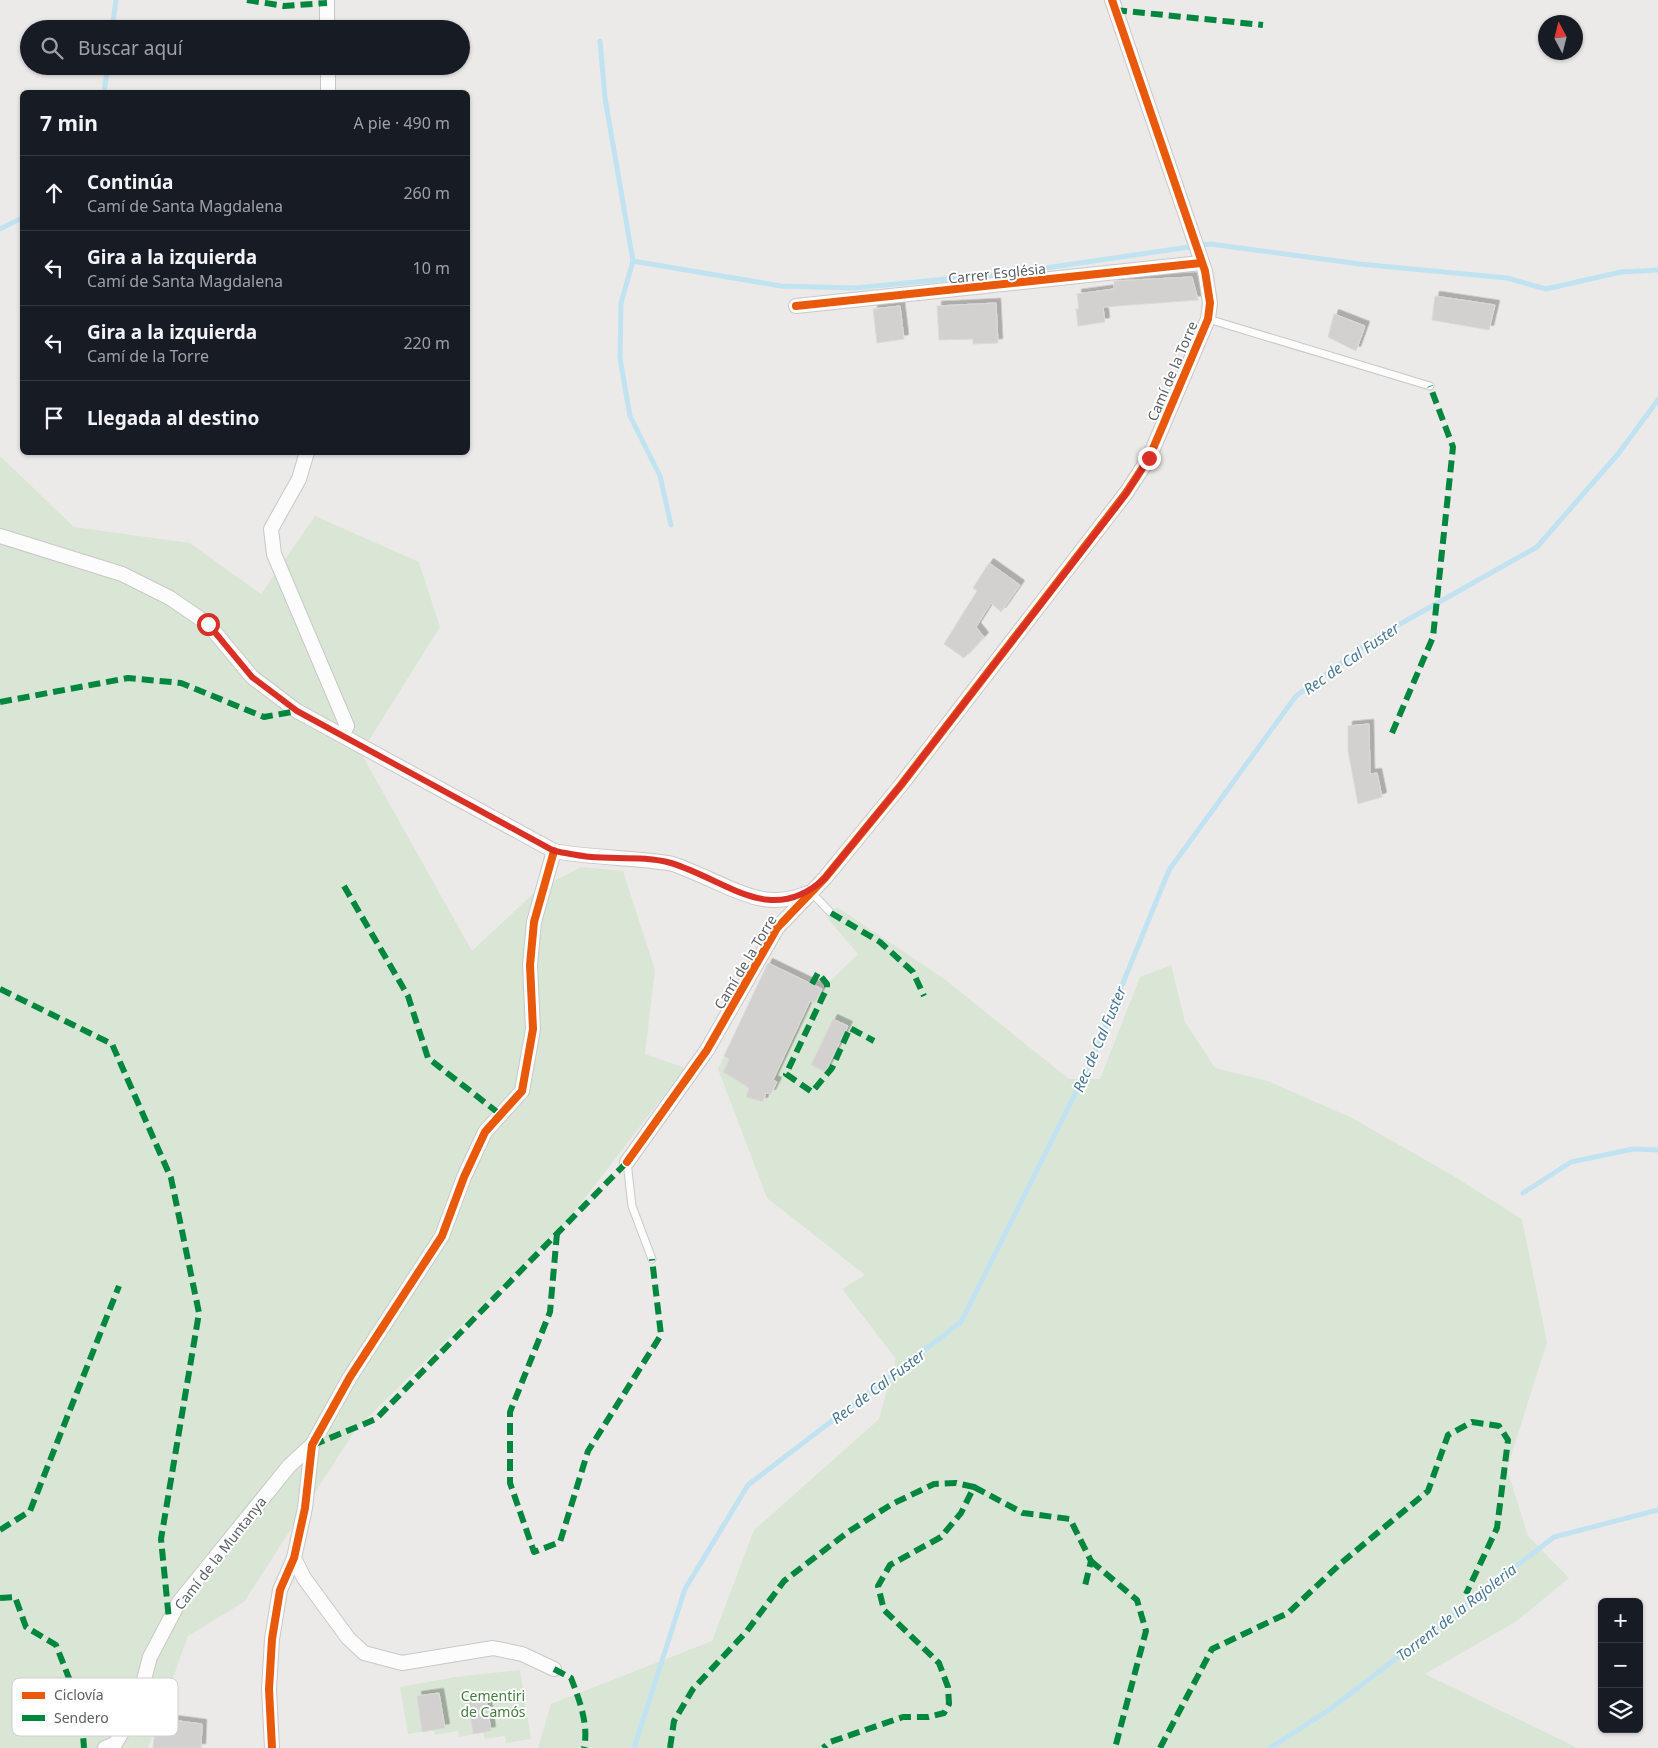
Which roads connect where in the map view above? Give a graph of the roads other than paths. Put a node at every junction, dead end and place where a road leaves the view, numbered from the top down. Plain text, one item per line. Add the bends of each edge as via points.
1 (327, 0) edge
2 (1112, 0) edge
3 (327, 20) edge
4 (328, 75) edge
5 (328, 90) edge
6 (1201, 263) junction
7 (796, 306) dead end
8 (1208, 319) junction
9 (1430, 386) dead end
10 (306, 455) edge
11 (0, 536) edge
12 (342, 735) junction
13 (554, 851) junction
14 (811, 892) junction
15 (831, 913) dead end
16 (627, 1162) joint
17 (652, 1260) dead end
18 (312, 1445) junction
19 (294, 1558) junction
20 (554, 1669) dead end
21 (144, 1678) edge
22 (120, 1736) edge
23 (105, 1748) edge
24 (272, 1748) edge

1 - 3 street
2 - 6 street, Camí de la Torre
4 - 5 street
6 - 7 street, Carrer Església
6 - 8 street, Camí de la Torre via 1210,303
8 - 9 lane
8 - 14 street, Camí de la Torre via 1149,458 1126,494 901,785
10 - 12 street via 299,479 271,529 274,554 347,726
11 - 12 street via 122,574 170,598 208,624 252,677 297,711
12 - 13 street
13 - 14 street via 670,863 745,896 782,901
13 - 18 street via 534,922 530,965 533,1029 522,1091 485,1132 442,1236 350,1377
14 - 15 lane
14 - 16 street, Camí de la Torre via 777,928 707,1050
16 - 17 lane via 632,1206
18 - 19 street via 305,1508
18 - 21 street, Camí de la Muntanya via 289,1466 179,1602 150,1657
19 - 20 street via 304,1578 348,1638 364,1653 402,1663 493,1648 522,1654
19 - 24 street via 280,1590 272,1639 269,1688
22 - 23 street, Camí de la Muntanya via 115,1744

